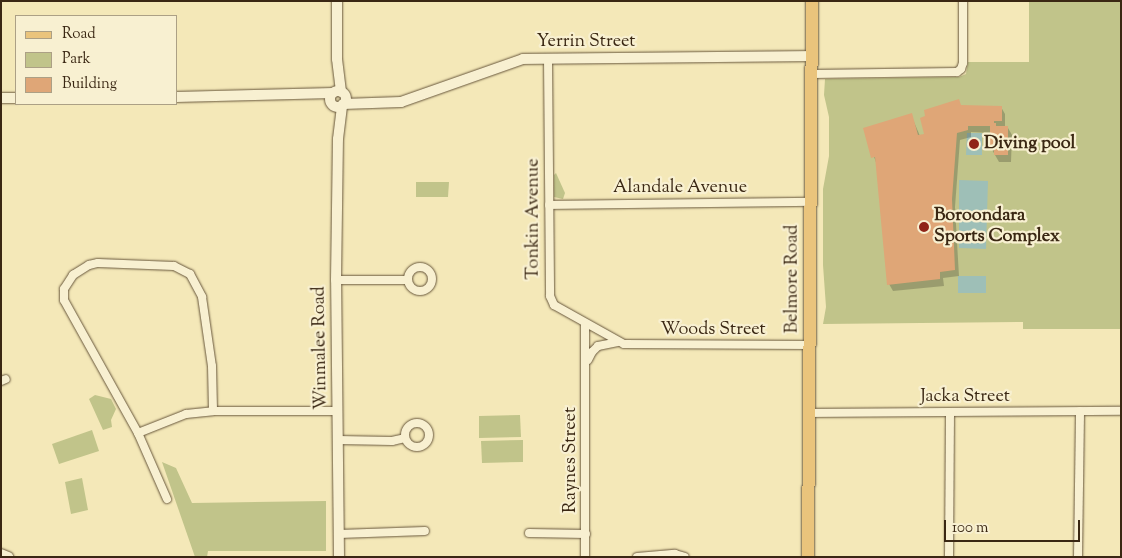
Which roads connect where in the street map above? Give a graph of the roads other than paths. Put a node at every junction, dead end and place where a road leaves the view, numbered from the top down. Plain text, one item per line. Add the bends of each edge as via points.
1 (337, 1) edge
2 (812, 1) edge
3 (963, 1) edge
4 (812, 56) junction
5 (548, 58) junction
6 (812, 74) junction
7 (178, 97) edge
8 (1, 98) edge
9 (15, 98) edge
10 (338, 99) junction
11 (811, 202) junction
12 (549, 205) junction
13 (336, 280) junction
14 (408, 280) dead end
15 (586, 324) junction
16 (618, 342) junction
17 (810, 345) junction
18 (587, 363) junction
19 (213, 411) junction
20 (338, 411) junction
21 (1080, 411) junction
22 (1121, 411) edge
23 (950, 412) junction
24 (809, 413) junction
25 (138, 433) junction
26 (405, 438) dead end
27 (338, 440) junction
28 (167, 499) dead end
29 (425, 531) dead end
30 (530, 533) dead end
31 (339, 534) junction
32 (586, 534) junction
33 (1, 554) edge
34 (8, 557) edge
35 (339, 557) edge
36 (585, 557) edge
37 (638, 557) edge
38 (685, 557) edge
39 (808, 557) edge
40 (949, 557) edge
41 (1078, 557) edge

1 - 10 street, Winmalee Road
2 - 4 main road, Belmore Road
3 - 6 street via 963,63 959,71
4 - 5 street, Yerrin Street
4 - 6 main road, Belmore Road
5 - 10 street, Yerrin Street via 518,60 401,102
5 - 12 street, Tonkin Avenue
6 - 11 main road, Belmore Road
7 - 10 street, Yerrin Street via 312,94
8 - 9 street
10 - 13 street, Winmalee Road
11 - 12 street, Alandale Avenue
11 - 17 main road, Belmore Road
12 - 15 street, Tonkin Avenue via 550,300
13 - 14 street
13 - 20 street, Winmalee Road
15 - 16 street, Tonkin Avenue
15 - 18 street, Raynes Street
16 - 17 street, Woods Street via 634,345
16 - 18 street via 594,348
17 - 24 main road, Belmore Road
18 - 32 street, Raynes Street
19 - 20 street
19 - 25 street via 178,416
19 - 25 street via 212,366 202,297 190,274 174,266 89,265 73,274 64,289 64,300
20 - 27 street, Winmalee Road
21 - 22 street, Jacka Street
21 - 23 street, Jacka Street
21 - 41 street
23 - 24 street, Jacka Street
23 - 40 street
24 - 39 main road, Belmore Road
25 - 28 street
26 - 27 street via 392,441
27 - 31 street, Winmalee Road
29 - 31 street
30 - 32 street
31 - 35 street, Winmalee Road
32 - 36 street, Raynes Street
33 - 34 street
37 - 38 street via 670,554

